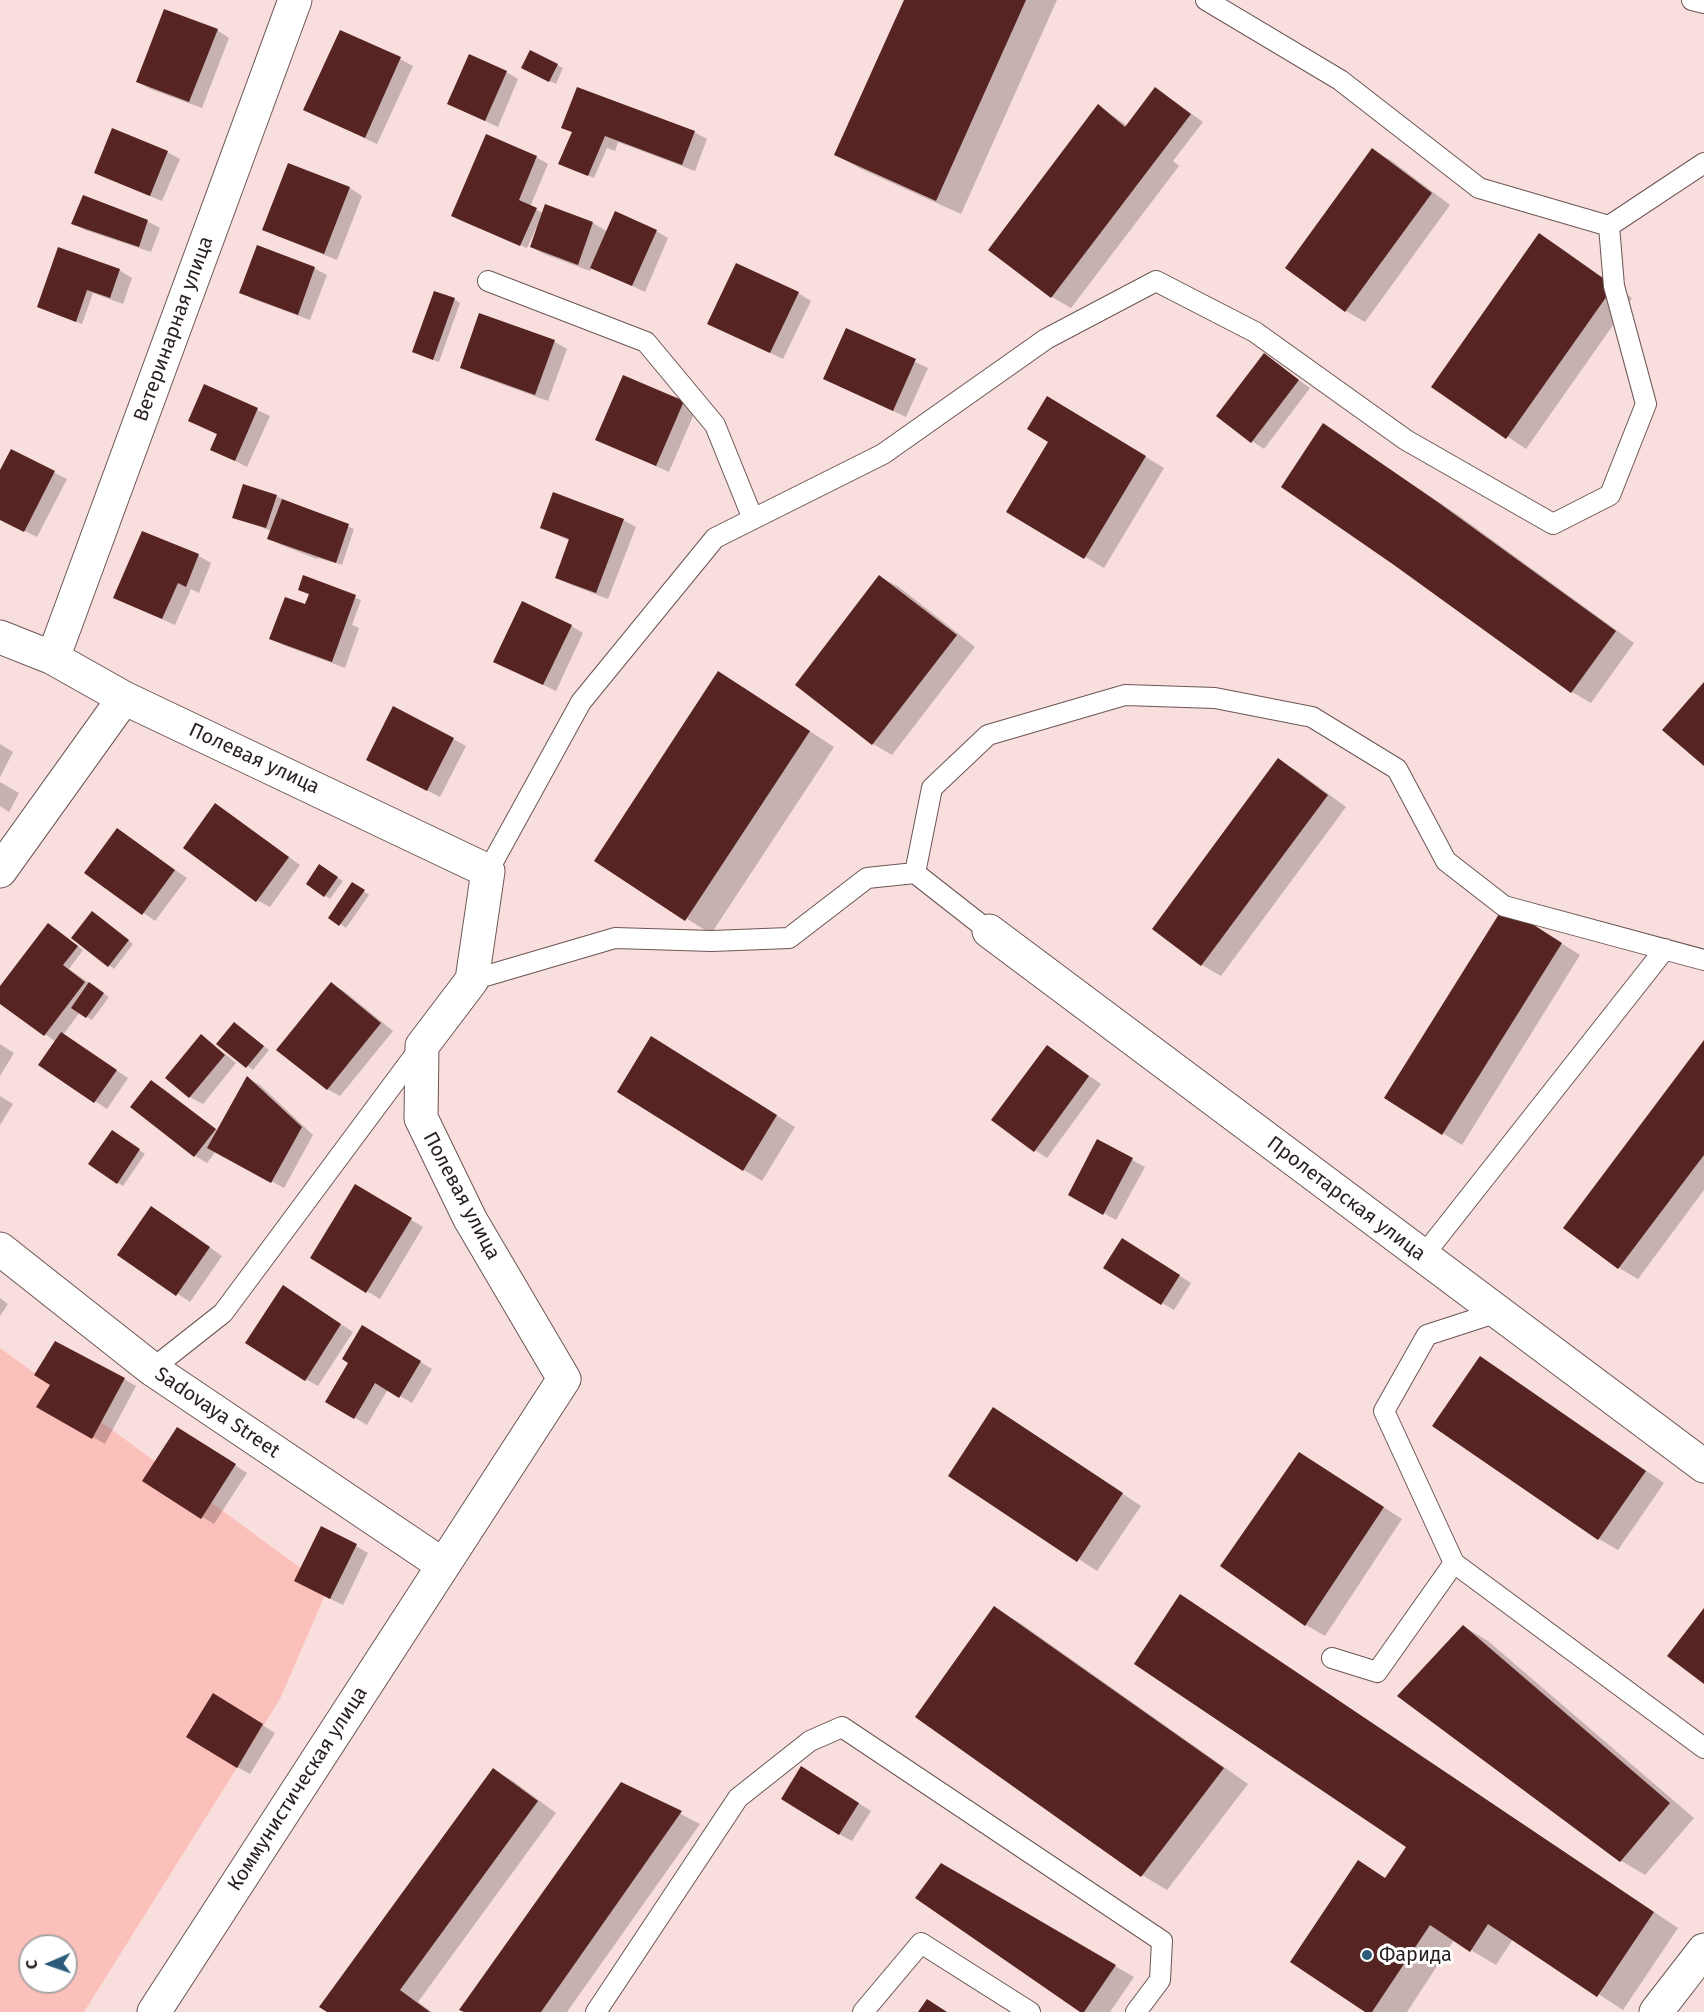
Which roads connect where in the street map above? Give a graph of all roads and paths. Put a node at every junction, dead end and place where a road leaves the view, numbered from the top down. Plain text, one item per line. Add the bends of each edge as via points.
1 (294, 0) edge
2 (1206, 0) edge
3 (1692, 0) edge
4 (1704, 3) edge
5 (1704, 163) edge
6 (1609, 226) junction
7 (488, 281) dead end
8 (753, 519) junction
9 (0, 637) edge
10 (53, 658) junction
11 (124, 698) junction
12 (0, 871) edge
13 (488, 871) junction
14 (915, 873) junction
15 (989, 931) joint
16 (1665, 949) junction
17 (1704, 960) edge
18 (472, 980) junction
19 (422, 1046) junction
20 (0, 1249) edge
21 (1423, 1256) junction
22 (1498, 1312) junction
23 (152, 1369) junction
24 (1704, 1466) edge
25 (1454, 1563) junction
26 (443, 1565) junction
27 (1332, 1658) dead end
28 (1704, 1748) edge
29 (1704, 1950) edge
30 (154, 2012) edge
31 (596, 2012) edge
32 (862, 2012) edge
33 (1030, 2012) edge
34 (1136, 2012) edge
35 (1656, 2012) edge

1 - 10 street, Ветеринарная улица
2 - 6 lane via 1340,80 1479,188
3 - 4 lane
5 - 6 lane
6 - 8 lane via 1614,286 1646,404 1610,495 1553,524 1406,440 1255,332 1156,281 1046,339 883,454
7 - 8 lane via 646,342 715,425
8 - 13 lane via 715,538 581,702
9 - 10 street, Полевая улица
10 - 11 street, Полевая улица
11 - 12 street
11 - 13 street, Полевая улица
13 - 18 street
14 - 15 lane
14 - 16 lane via 932,788 988,735 1125,695 1215,698 1312,717 1397,769 1446,861 1504,906
14 - 18 lane via 867,878 789,938 615,938
15 - 21 street, Пролетарская улица
16 - 17 lane
16 - 21 lane
18 - 19 street
19 - 23 lane via 223,1313
19 - 26 street, Полевая улица via 421,1118 470,1219 564,1379
20 - 23 street, Sadovaya Street
21 - 22 street, Пролетарская улица
22 - 24 street, Пролетарская улица
22 - 25 lane via 1427,1335 1384,1411
23 - 26 street, Sadovaya Street
25 - 27 lane via 1377,1672
25 - 28 lane
26 - 30 street, Коммунистическая улица
29 - 35 street
31 - 34 lane via 738,1798 810,1741 842,1727 1162,1941 1160,1980
32 - 33 lane via 921,1943

